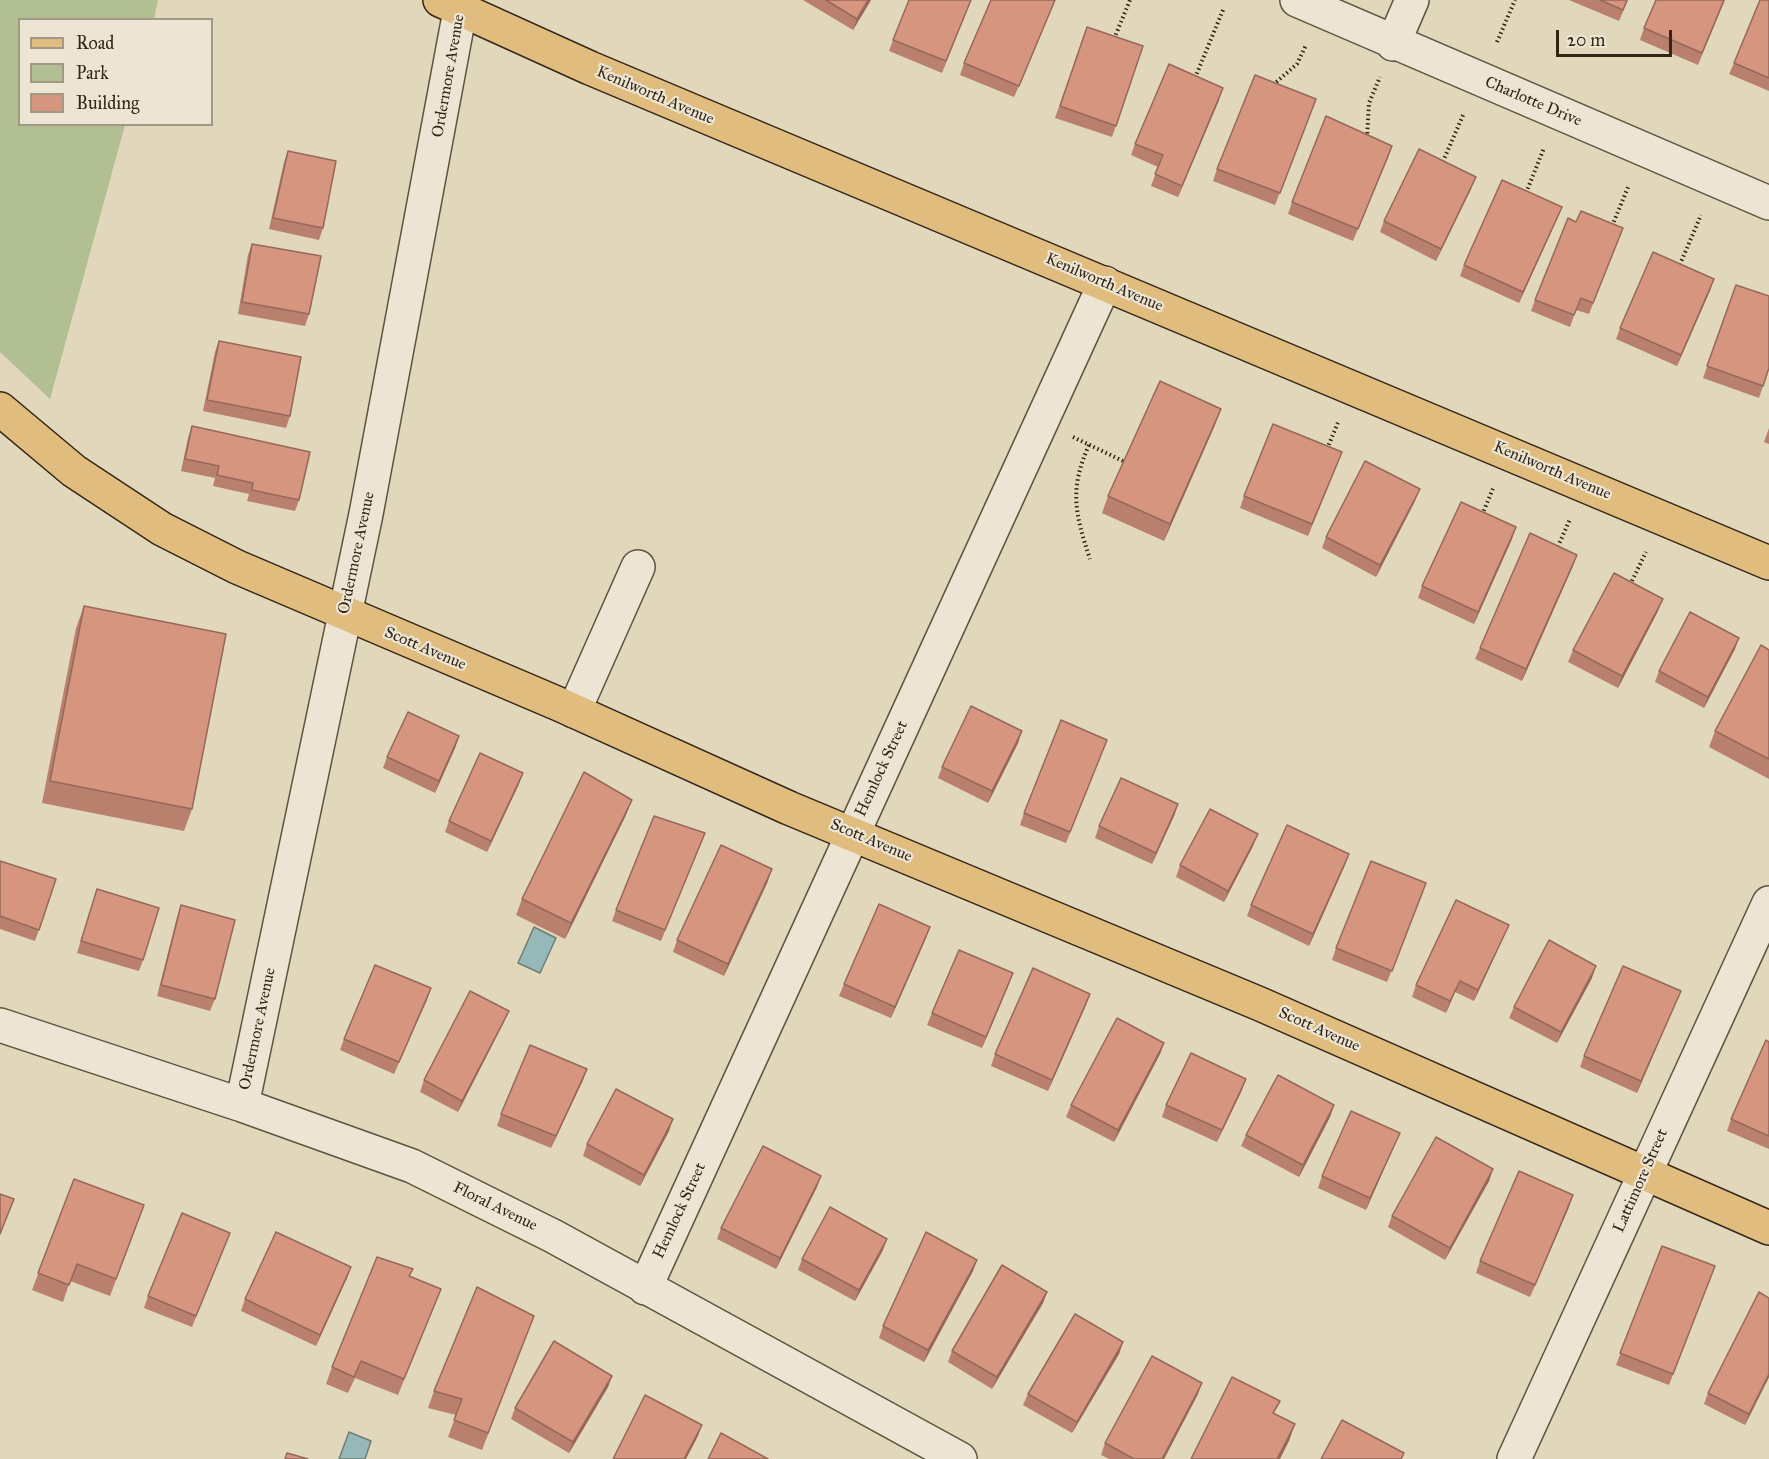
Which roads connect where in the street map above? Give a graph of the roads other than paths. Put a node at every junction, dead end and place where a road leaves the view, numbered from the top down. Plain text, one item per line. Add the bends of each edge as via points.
1 (1297, 0) edge
2 (1413, 0) edge
3 (454, 3) edge
4 (1393, 44) junction
5 (1769, 203) edge
6 (1105, 283) junction
7 (3, 418) edge
8 (1769, 563) edge
9 (638, 567) dead end
10 (344, 613) junction
11 (574, 711) junction
12 (853, 833) junction
13 (1769, 903) edge
14 (0, 1025) edge
15 (242, 1105) junction
16 (1644, 1174) junction
17 (1769, 1228) edge
18 (645, 1288) junction
19 (960, 1459) edge
20 (1514, 1459) edge

1 - 4 street, Charlotte Drive
2 - 4 street
3 - 6 main road, Kenilworth Avenue via 590,68
3 - 10 street, Ordermore Avenue via 366,514
4 - 5 street, Charlotte Drive
6 - 8 main road, Kenilworth Avenue
6 - 12 street, Hemlock Street
7 - 10 main road, Scott Avenue via 162,529 237,567
9 - 11 street
10 - 11 main road, Scott Avenue
10 - 15 street, Ordermore Avenue
11 - 12 main road, Scott Avenue
12 - 16 main road, Scott Avenue via 1260,1004
12 - 18 street, Hemlock Street
13 - 16 street, Lattimore Street
14 - 15 street, Floral Avenue
15 - 18 street, Floral Avenue via 412,1166 553,1236
16 - 17 main road, Scott Avenue
16 - 20 street, Lattimore Street
18 - 19 street, Floral Avenue

